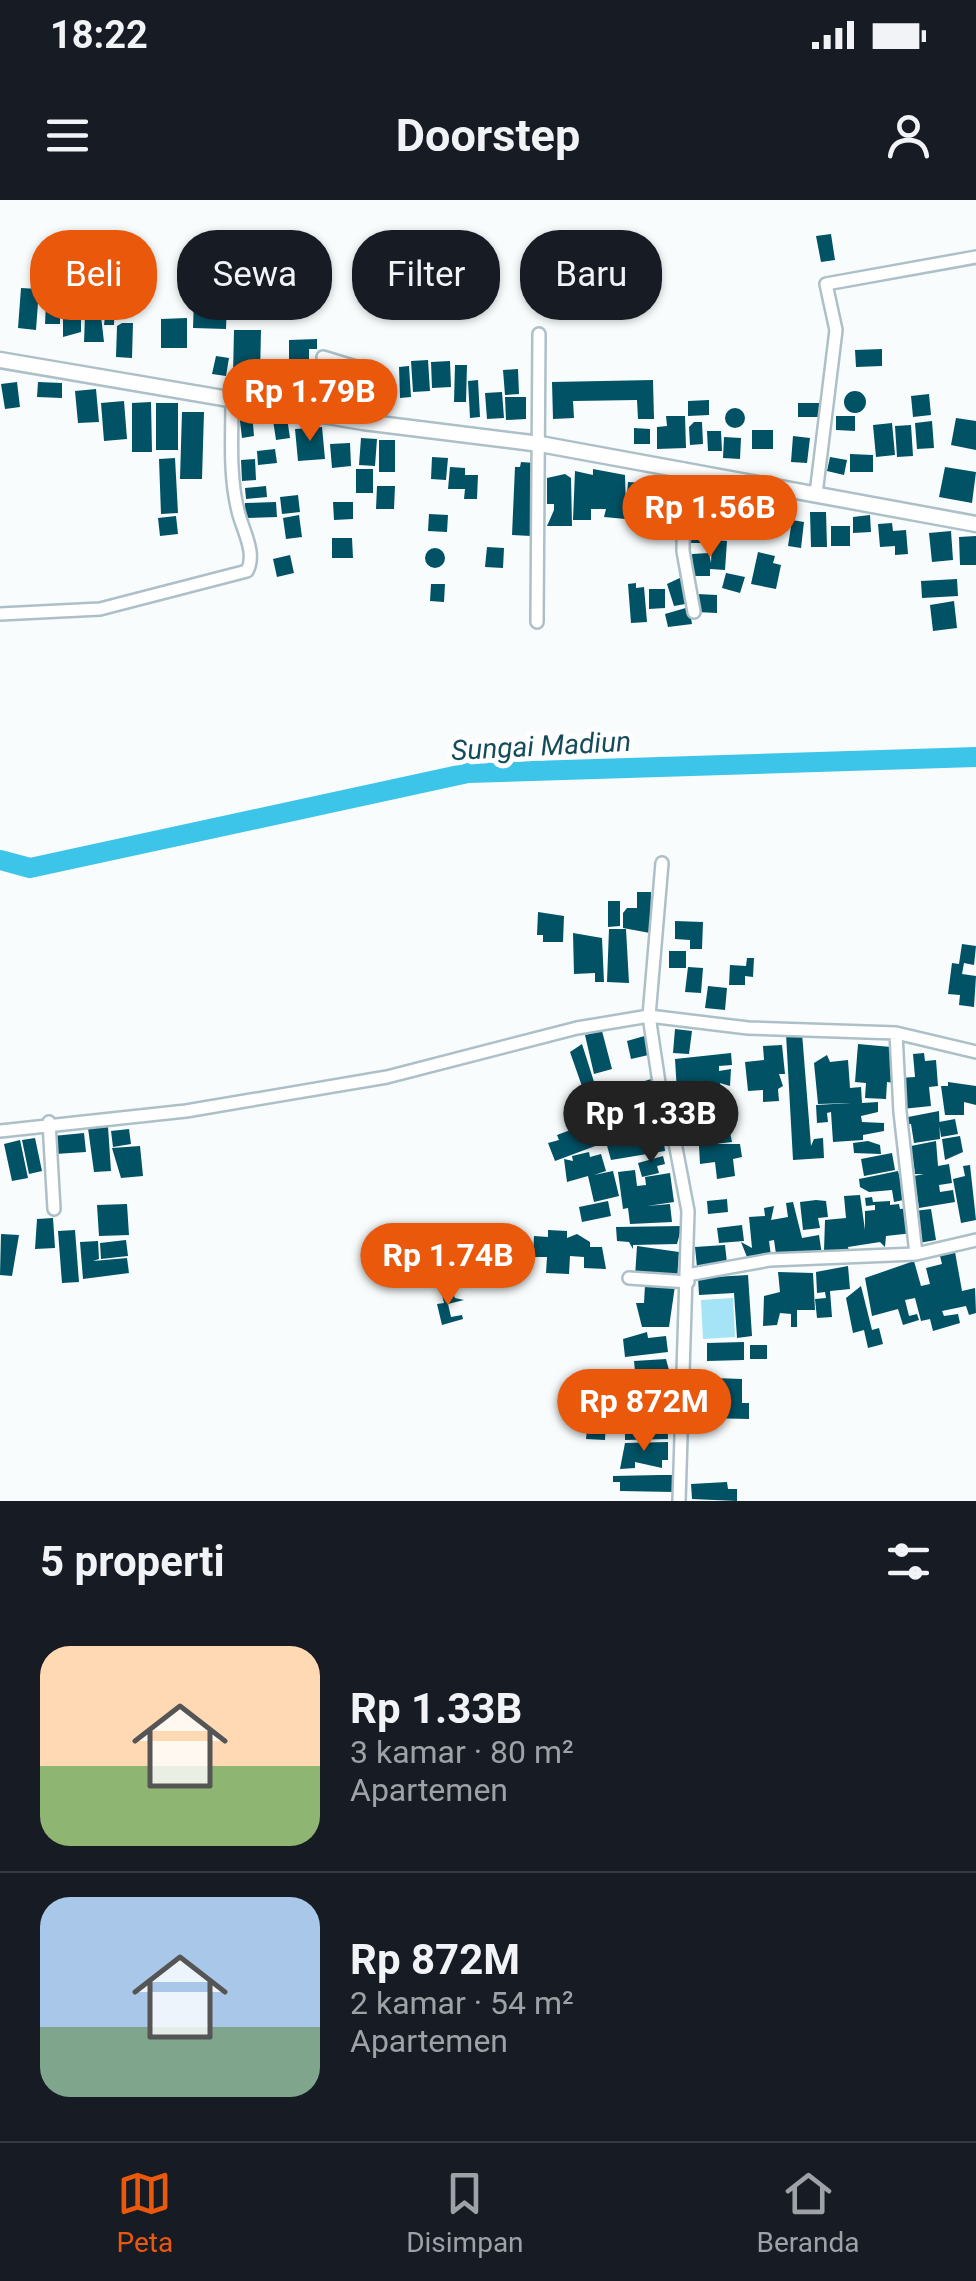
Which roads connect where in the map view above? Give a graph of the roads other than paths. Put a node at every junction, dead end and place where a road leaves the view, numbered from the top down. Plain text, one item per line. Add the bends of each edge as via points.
1 (976, 257) edge
2 (539, 334) dead end
3 (323, 357) dead end
4 (0, 360) edge
5 (232, 400) junction
6 (364, 422) junction
7 (540, 444) junction
8 (684, 469) junction
9 (816, 494) junction
10 (976, 524) edge
11 (694, 612) dead end
12 (0, 614) edge
13 (538, 622) dead end
14 (662, 863) dead end
15 (649, 1016) junction
16 (896, 1033) junction
17 (976, 1052) edge
18 (49, 1122) junction
19 (0, 1131) edge
20 (54, 1209) dead end
21 (976, 1240) edge
22 (916, 1254) junction
23 (629, 1278) dead end
24 (688, 1278) junction
25 (679, 1501) edge

1 - 9 street via 826,284 836,330
2 - 7 street
3 - 6 street via 366,370
4 - 5 main road
5 - 6 main road
5 - 12 street via 237,508 251,554 247,570 100,609
6 - 7 main road
7 - 8 main road
7 - 13 street
8 - 9 main road
8 - 11 street via 683,551
9 - 10 main road
14 - 15 street
15 - 16 street via 748,1028
15 - 18 street via 387,1077 186,1111
15 - 24 street via 688,1211
16 - 17 street
16 - 22 street
18 - 19 street
18 - 20 street
21 - 22 street
22 - 24 street via 770,1260
23 - 24 street
24 - 25 street

